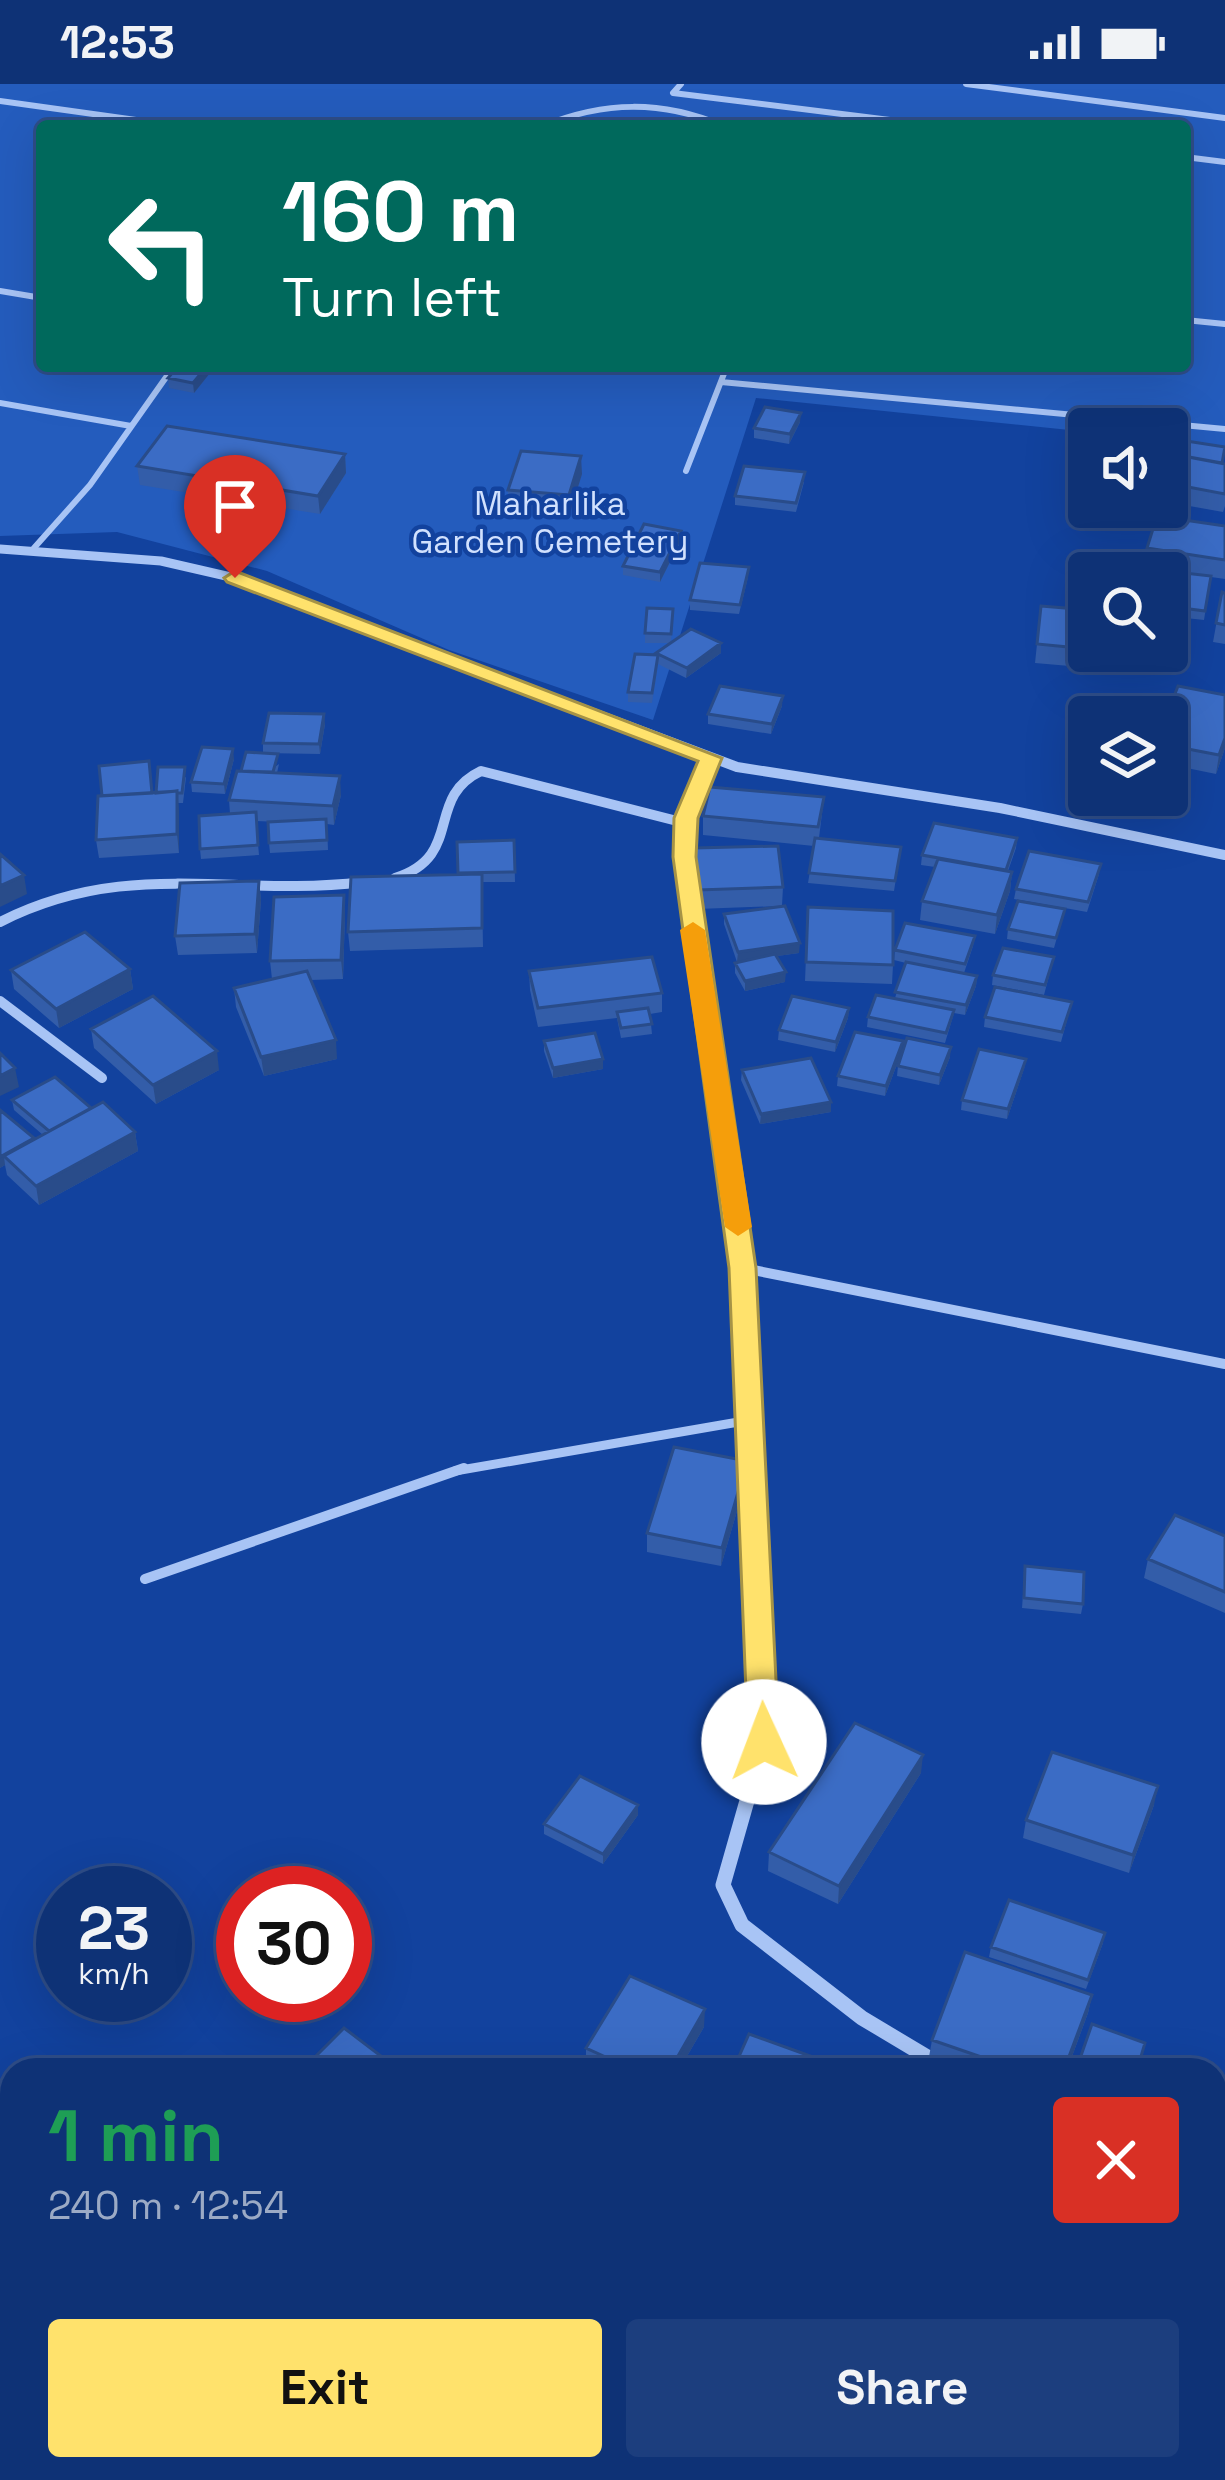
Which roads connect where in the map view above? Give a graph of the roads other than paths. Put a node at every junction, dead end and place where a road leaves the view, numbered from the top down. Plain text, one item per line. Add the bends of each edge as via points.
1 (681, 84) edge
2 (966, 84) edge
3 (1061, 84) edge
4 (673, 93) junction
5 (1055, 96) junction
6 (0, 101) edge
7 (657, 107) junction
8 (1225, 118) edge
9 (136, 120) edge
10 (559, 120) edge
11 (703, 120) edge
12 (890, 120) edge
13 (1191, 158) edge
14 (1225, 162) edge
15 (0, 291) edge
16 (36, 297) edge
17 (1191, 321) edge
18 (1225, 324) edge
19 (170, 372) edge
20 (725, 372) edge
21 (721, 382) junction
22 (0, 403) edge
23 (131, 427) junction
24 (1225, 429) edge
25 (686, 471) dead end
26 (34, 548) junction
27 (0, 549) edge
28 (711, 758) junction
29 (685, 823) junction
30 (1225, 855) edge
31 (0, 922) edge
32 (0, 1001) edge
33 (102, 1078) dead end
34 (742, 1268) junction
35 (1225, 1364) edge
36 (750, 1420) junction
37 (145, 1580) dead end
38 (929, 2058) edge

1 - 4 lane
2 - 5 lane
3 - 5 lane
4 - 7 lane
4 - 12 lane
5 - 8 lane
6 - 9 lane
7 - 10 lane
7 - 11 lane
13 - 14 lane
15 - 16 lane
17 - 18 lane
19 - 23 lane
20 - 21 lane
21 - 24 lane
21 - 25 lane
22 - 23 lane
23 - 26 lane
26 - 27 street
26 - 28 street via 235,578
28 - 29 street
28 - 30 street
29 - 31 street via 481,771 452,788 438,855 413,875 354,884 213,880 85,890
29 - 34 street via 690,916
32 - 33 street
34 - 35 street
34 - 36 street
36 - 37 lane via 476,1464
36 - 38 street via 764,1742 723,1885 742,1924 862,2018

